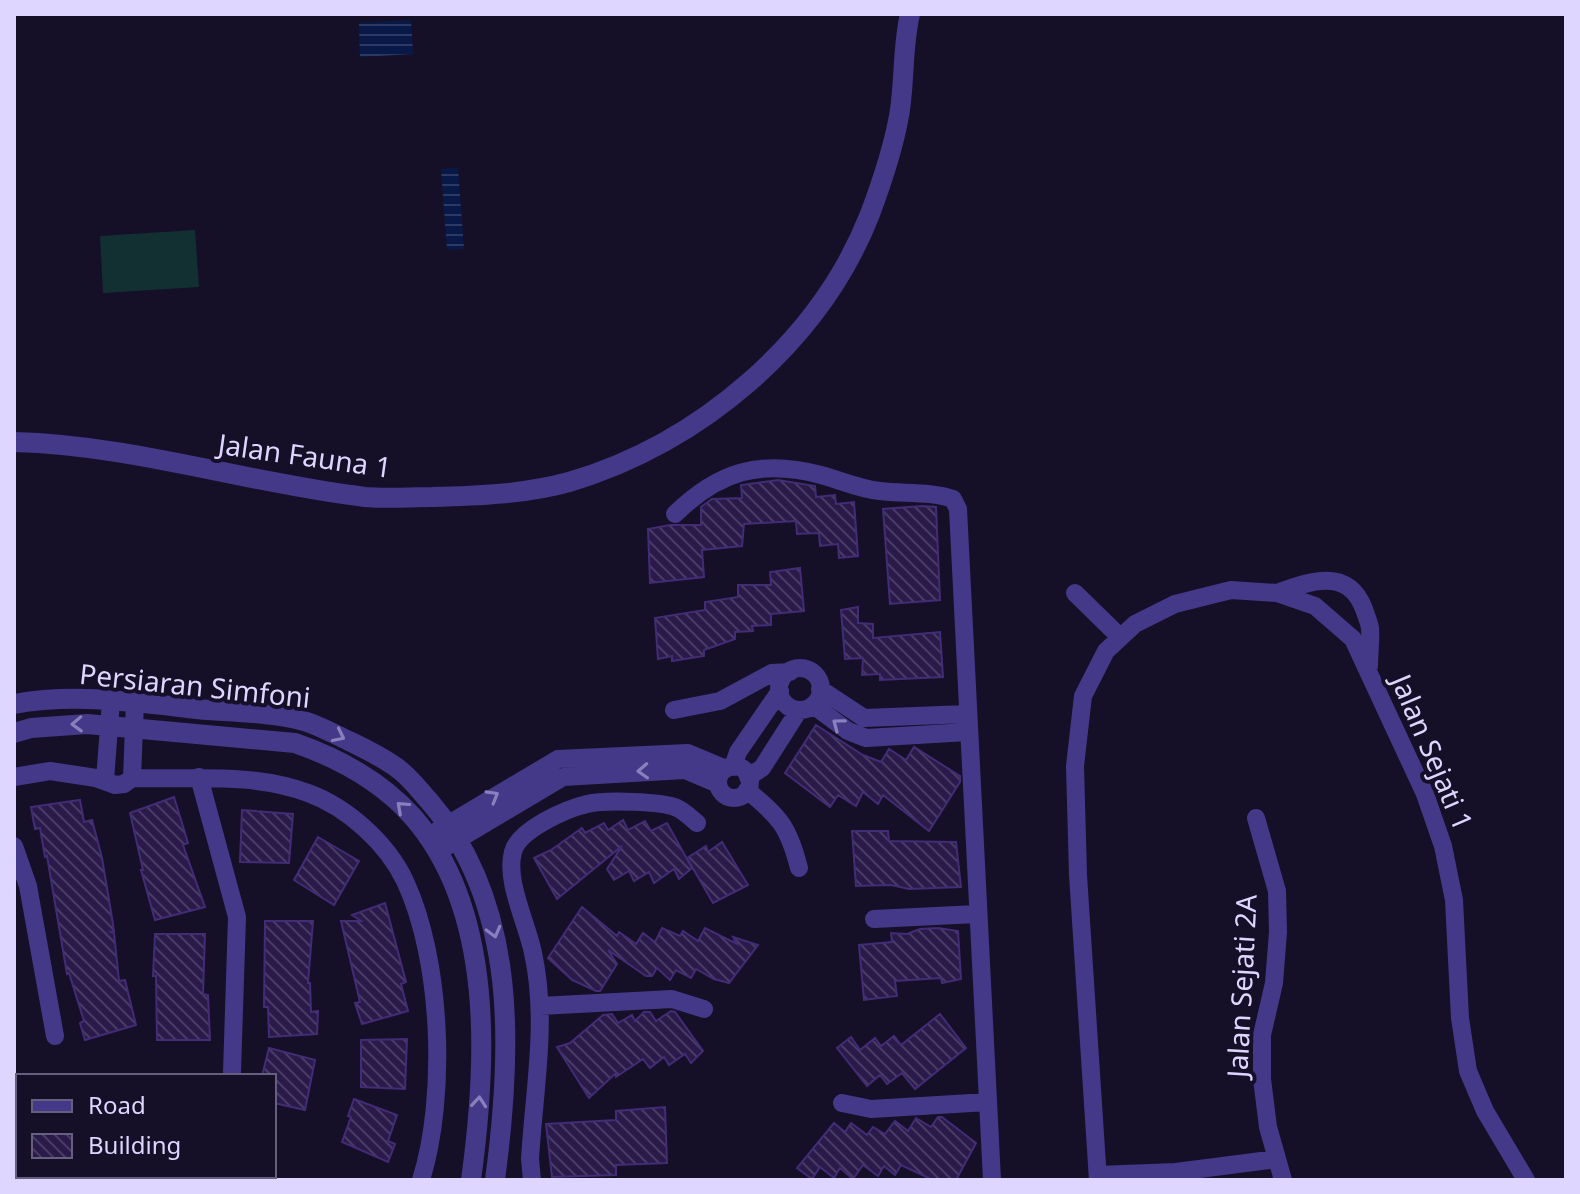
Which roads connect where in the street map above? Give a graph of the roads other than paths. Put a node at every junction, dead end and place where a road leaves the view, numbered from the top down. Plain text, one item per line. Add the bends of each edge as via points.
1 (897, 14) edge
2 (910, 14) edge
3 (904, 39) junction
4 (14, 442) edge
5 (675, 514) dead end
6 (1075, 593) dead end
7 (1277, 593) junction
8 (1120, 637) junction
9 (790, 672) junction
10 (1369, 673) junction
11 (780, 691) junction
12 (111, 701) junction
13 (811, 701) junction
14 (135, 702) junction
15 (14, 704) edge
16 (674, 710) dead end
17 (864, 718) junction
18 (967, 723) junction
19 (109, 726) junction
20 (133, 727) junction
21 (14, 733) edge
22 (866, 738) junction
23 (14, 777) edge
24 (199, 777) junction
25 (734, 777) junction
26 (132, 778) junction
27 (105, 780) junction
28 (1256, 818) dead end
29 (697, 823) dead end
30 (452, 830) junction
31 (432, 844) junction
32 (14, 846) edge
33 (799, 868) dead end
34 (977, 914) junction
35 (874, 919) dead end
36 (540, 1006) junction
37 (704, 1009) dead end
38 (55, 1036) dead end
39 (232, 1072) dead end
40 (988, 1102) junction
41 (842, 1103) dead end
42 (1277, 1159) junction
43 (1098, 1178) edge
44 (421, 1180) edge
45 (471, 1180) edge
46 (495, 1180) edge
47 (532, 1180) edge
48 (992, 1180) edge
49 (1283, 1180) edge
50 (1526, 1180) edge

1 - 3 street, Jalan Fauna 1
2 - 3 street, Jalan Fauna 1
3 - 4 street, Jalan Fauna 1 via 899,117 886,167 868,217 822,299 792,339 736,393 688,429 623,464 566,483 489,494 370,497 112,451
5 - 18 street via 723,477 771,467 880,491 953,499 958,509
6 - 8 street
7 - 8 street, Jalan Sejati 1 via 1231,590 1175,604
7 - 10 street, Jalan Sejati 1 via 1315,606 1353,639
7 - 10 street via 1326,580 1343,583 1359,597 1370,626
8 - 43 street, Jalan Sejati 1 via 1106,651 1083,696 1075,766
9 - 11 street
9 - 13 street via 799,668 813,673
9 - 16 street via 772,673 720,701
10 - 50 street, Jalan Sejati 1 via 1443,846 1454,900 1468,1071
11 - 13 street via 787,706
11 - 25 street via 738,752
12 - 14 street, Persiaran Simfoni
12 - 15 street, Persiaran Simfoni via 42,699
12 - 19 street
13 - 17 street
22 -> 13 street via 848,731
13 - 25 street via 762,768
14 - 20 street
14 -> 30 street, Persiaran Simfoni via 315,725 378,754 403,772
17 - 18 street
17 - 22 street
18 - 22 street
18 - 34 street
19 - 20 street, Persiaran Simfoni
19 -> 21 street, Persiaran Simfoni via 63,725
19 - 27 street
20 - 26 street
31 -> 20 street, Persiaran Simfoni via 387,793 321,753 295,743
23 - 27 street via 50,771
24 - 26 street
24 - 39 street via 237,917
24 - 44 street via 263,781 327,801 380,843 405,881 429,959 435,1003 434,1097
25 - 30 street via 688,753 558,759
25 - 33 street via 790,834
26 - 27 street via 115,785
28 - 42 street, Jalan Sejati 2A via 1277,891 1274,983 1262,1035 1262,1079
29 - 36 street via 666,805 606,802 570,809 515,845 511,868 533,951
30 - 31 street
30 -> 46 street, Persiaran Simfoni via 487,906 502,975 506,1063
45 -> 31 street, Persiaran Simfoni via 481,1039 475,955 456,888
32 - 38 street via 28,886
34 - 35 street
34 - 40 street
36 - 37 street via 672,999
36 - 47 street
40 - 41 street via 871,1109
40 - 48 street
42 - 43 street
42 - 49 street, Jalan Sejati 2A

